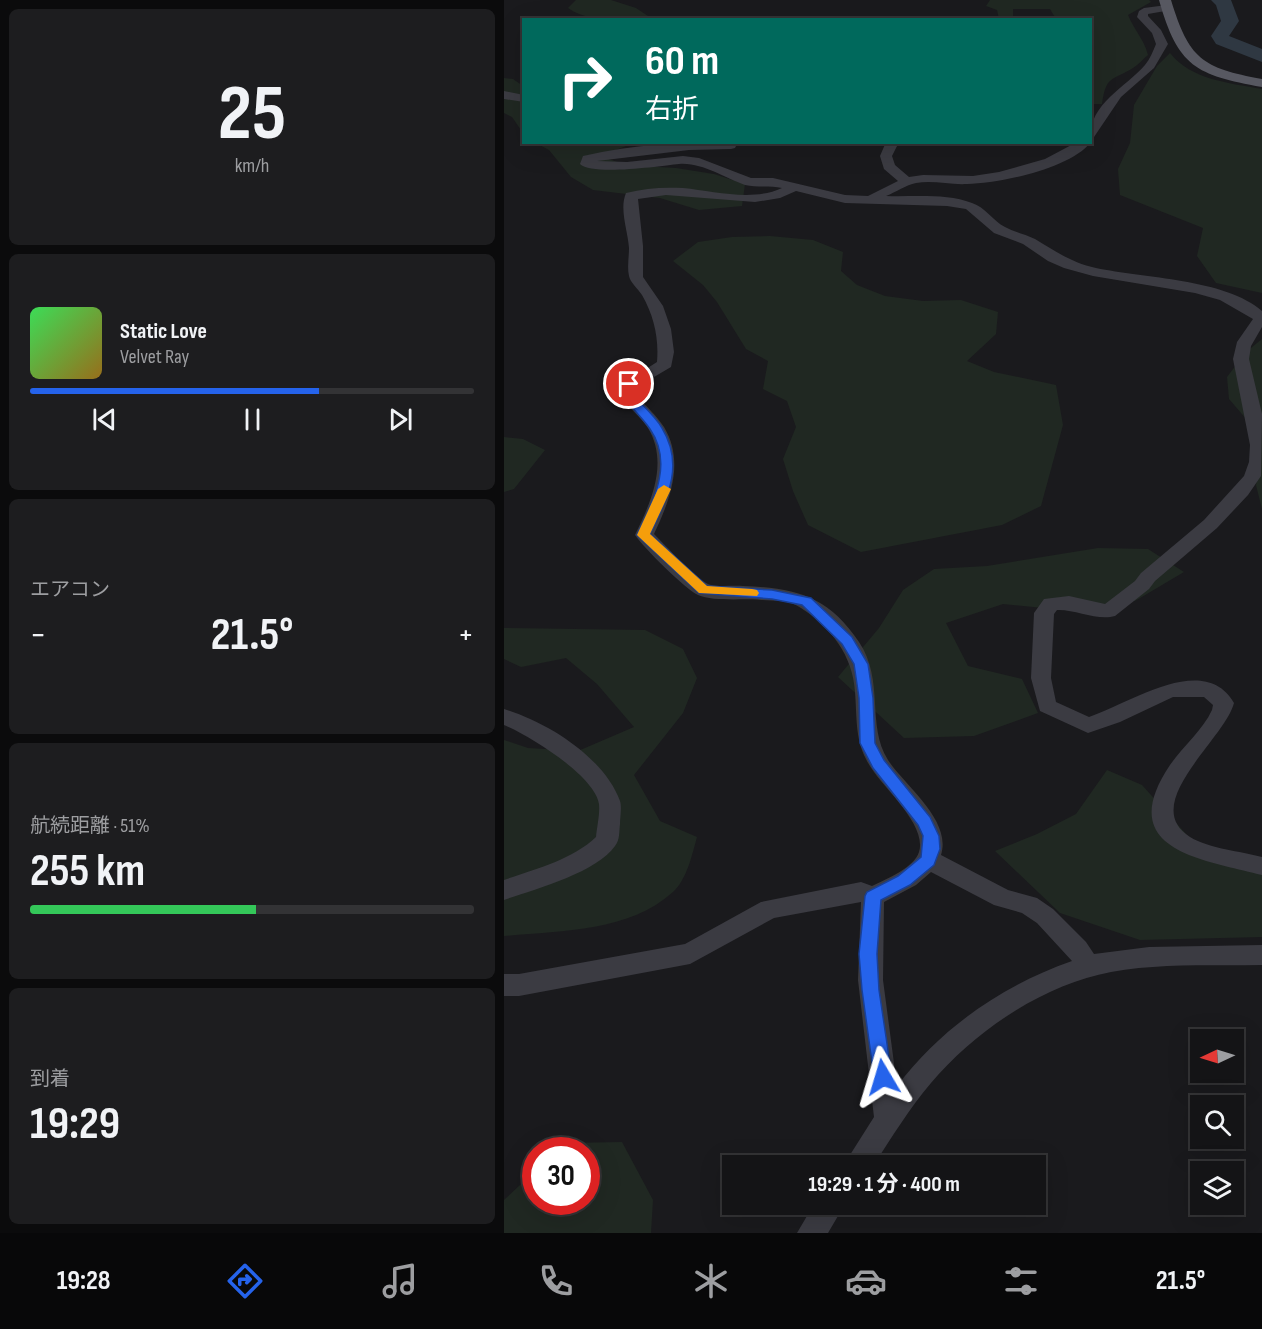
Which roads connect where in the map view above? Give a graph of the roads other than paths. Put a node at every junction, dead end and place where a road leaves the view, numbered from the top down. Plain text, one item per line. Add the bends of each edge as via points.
1 (1166, 4) edge
2 (1262, 83) edge
3 (504, 95) edge
4 (522, 99) edge
5 (1092, 131) edge
6 (731, 144) edge
7 (892, 144) edge
8 (1083, 144) edge
9 (906, 181) junction
10 (794, 186) junction
11 (871, 198) junction
12 (504, 717) edge
13 (929, 860) junction
14 (1262, 866) edge
15 (504, 890) edge
16 (873, 896) junction
17 (1262, 955) edge
18 (1089, 967) junction
19 (504, 985) edge
20 (888, 1120) junction
21 (864, 1155) edge
22 (823, 1215) edge
23 (811, 1233) edge

1 - 2 main road via 1189,56 1222,73
1 - 5 street via 1144,11 1142,17 1157,32 1160,50 1150,66 1109,104
3 - 4 street
6 - 10 street via 600,156 588,159 586,164 627,166 683,160 699,162 749,182
7 - 9 street via 886,156 889,166
8 - 9 street via 1055,160 993,177
9 - 11 street
10 - 11 street via 845,199
10 - 13 street via 774,196 663,192 631,196 636,277 650,292 667,348 664,364 629,384 628,396 657,429 668,460 664,490 644,535 704,590 772,594 806,601 847,641 861,664 868,743 879,764 925,822 931,836
11 - 14 street via 970,206 999,230 1028,241 1069,265 1216,294 1253,310 1261,318 1242,348 1241,371 1258,442 1258,463 1248,484 1220,516 1108,611 1069,603 1051,604 1044,614 1041,678 1047,706 1088,725 1170,690 1209,688 1224,703 1222,715 1171,780 1161,805 1168,831 1184,844
12 - 15 street via 531,727 565,750 597,779 610,803 607,840 594,853
13 - 16 street via 904,880
13 - 18 street via 1046,916
16 - 19 street via 861,892 769,909 690,954
16 - 20 street via 868,954 870,990
17 - 18 street via 1138,958
18 - 20 street via 1009,1002 969,1031 924,1073
20 - 21 street
22 - 23 street

